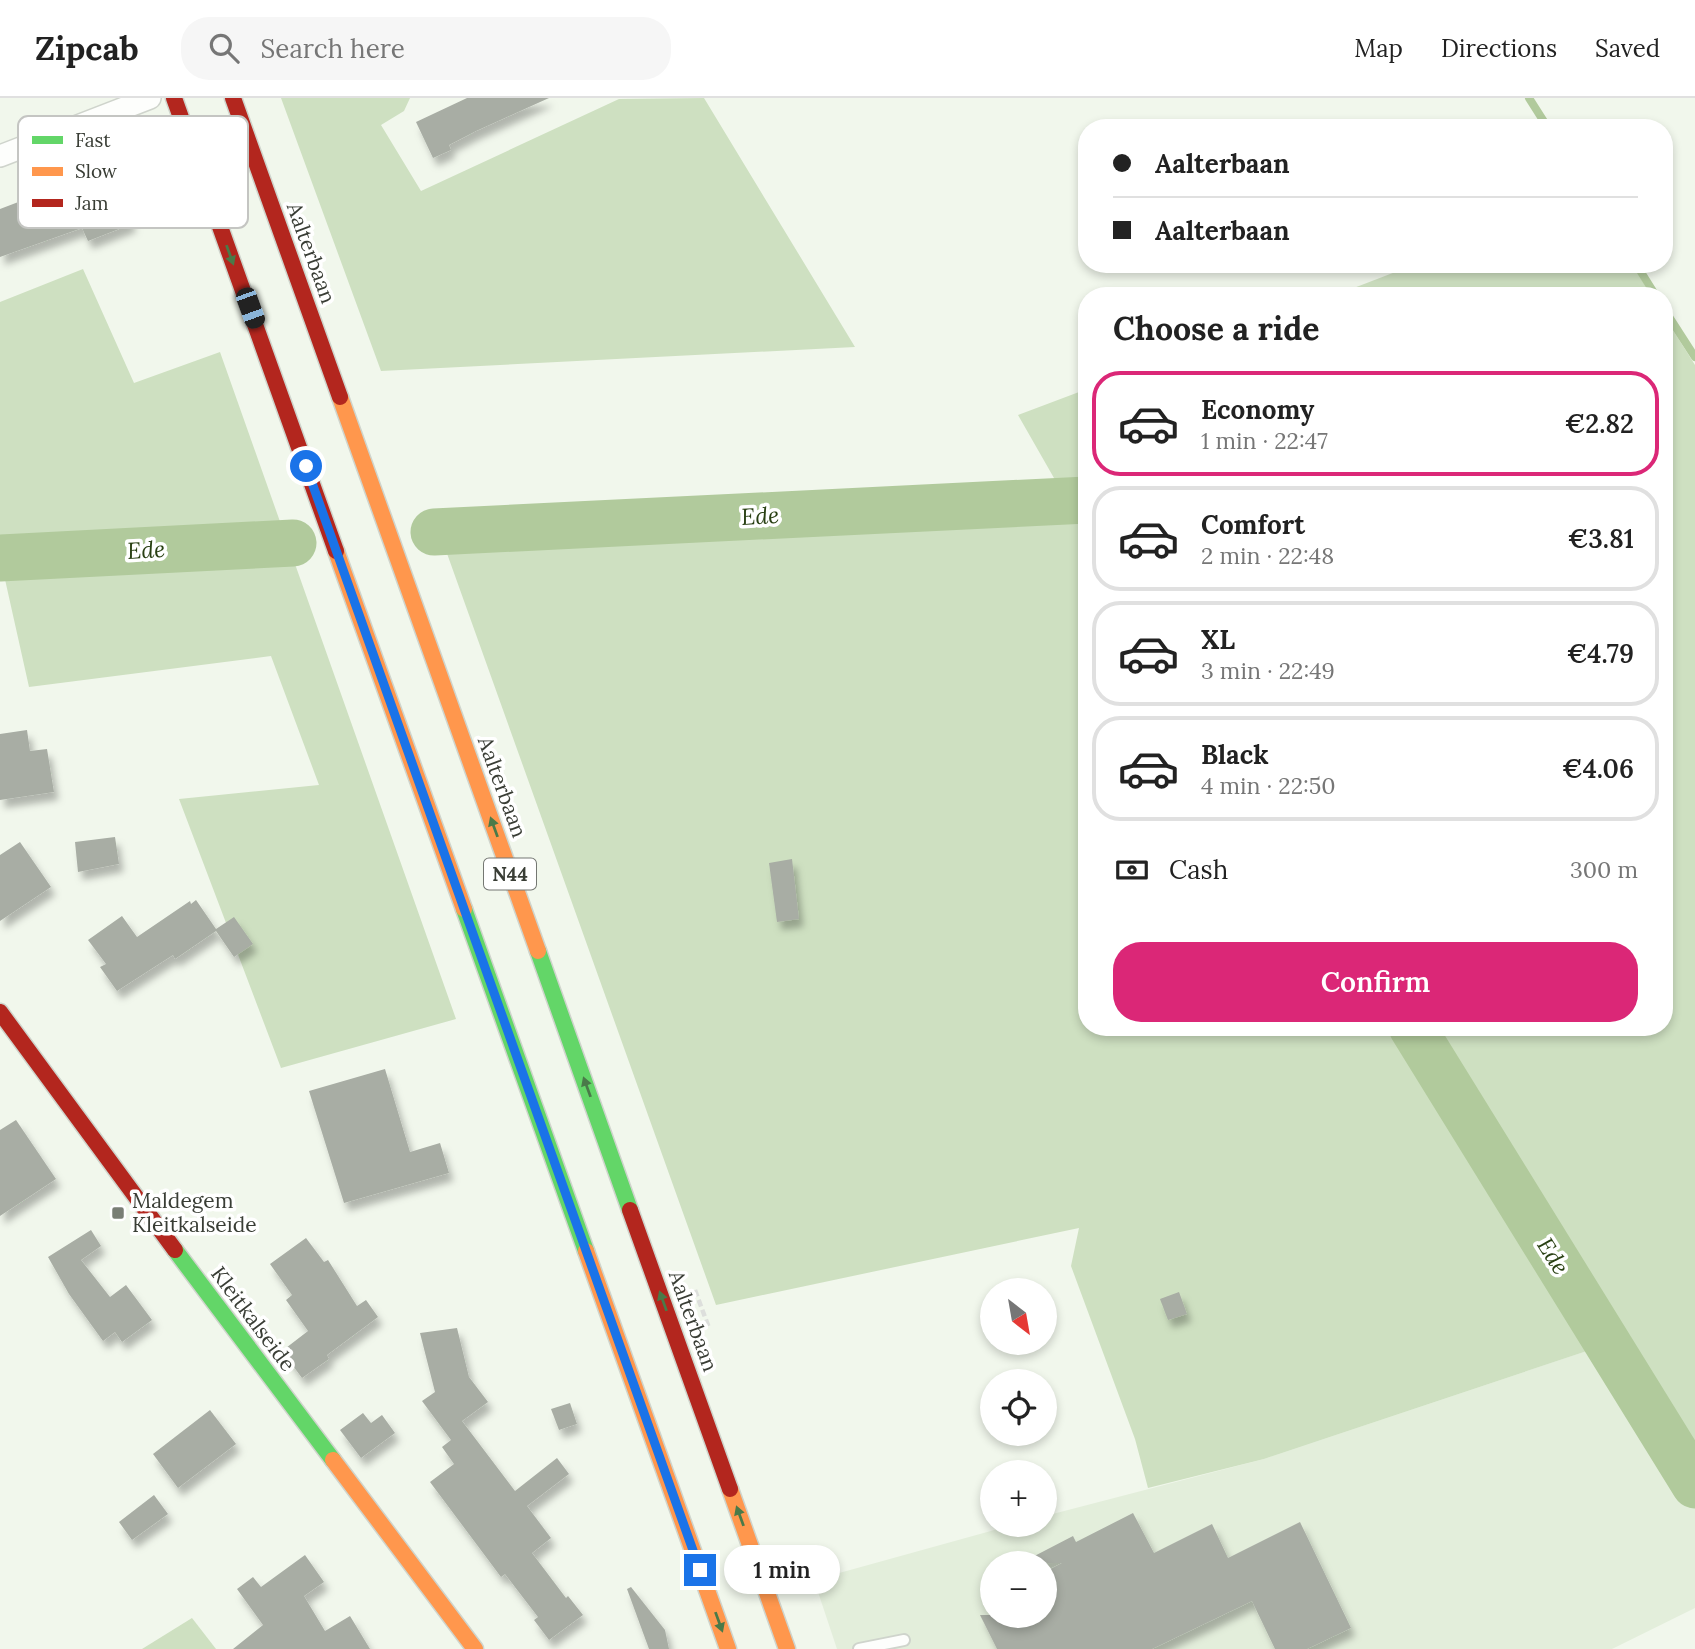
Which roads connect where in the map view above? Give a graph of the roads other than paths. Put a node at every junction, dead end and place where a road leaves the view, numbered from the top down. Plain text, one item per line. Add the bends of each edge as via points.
1 (150, 98) edge
2 (174, 98) edge
3 (233, 98) edge
4 (103, 116) edge
5 (180, 116) edge
6 (239, 116) edge
7 (248, 140) edge
8 (18, 149) edge
9 (0, 156) edge
10 (220, 228) edge
11 (0, 1012) edge
12 (904, 1640) dead end
13 (475, 1649) edge
14 (728, 1649) edge
15 (788, 1649) edge
16 (859, 1649) edge

1 - 4 street
2 -> 5 main road, N44
6 -> 3 main road, Aalterbaan / N44
15 -> 7 main road, Aalterbaan / N44
8 - 9 street
10 -> 14 main road, N44
11 - 13 main road, Kleitkalseide
12 - 16 lane

